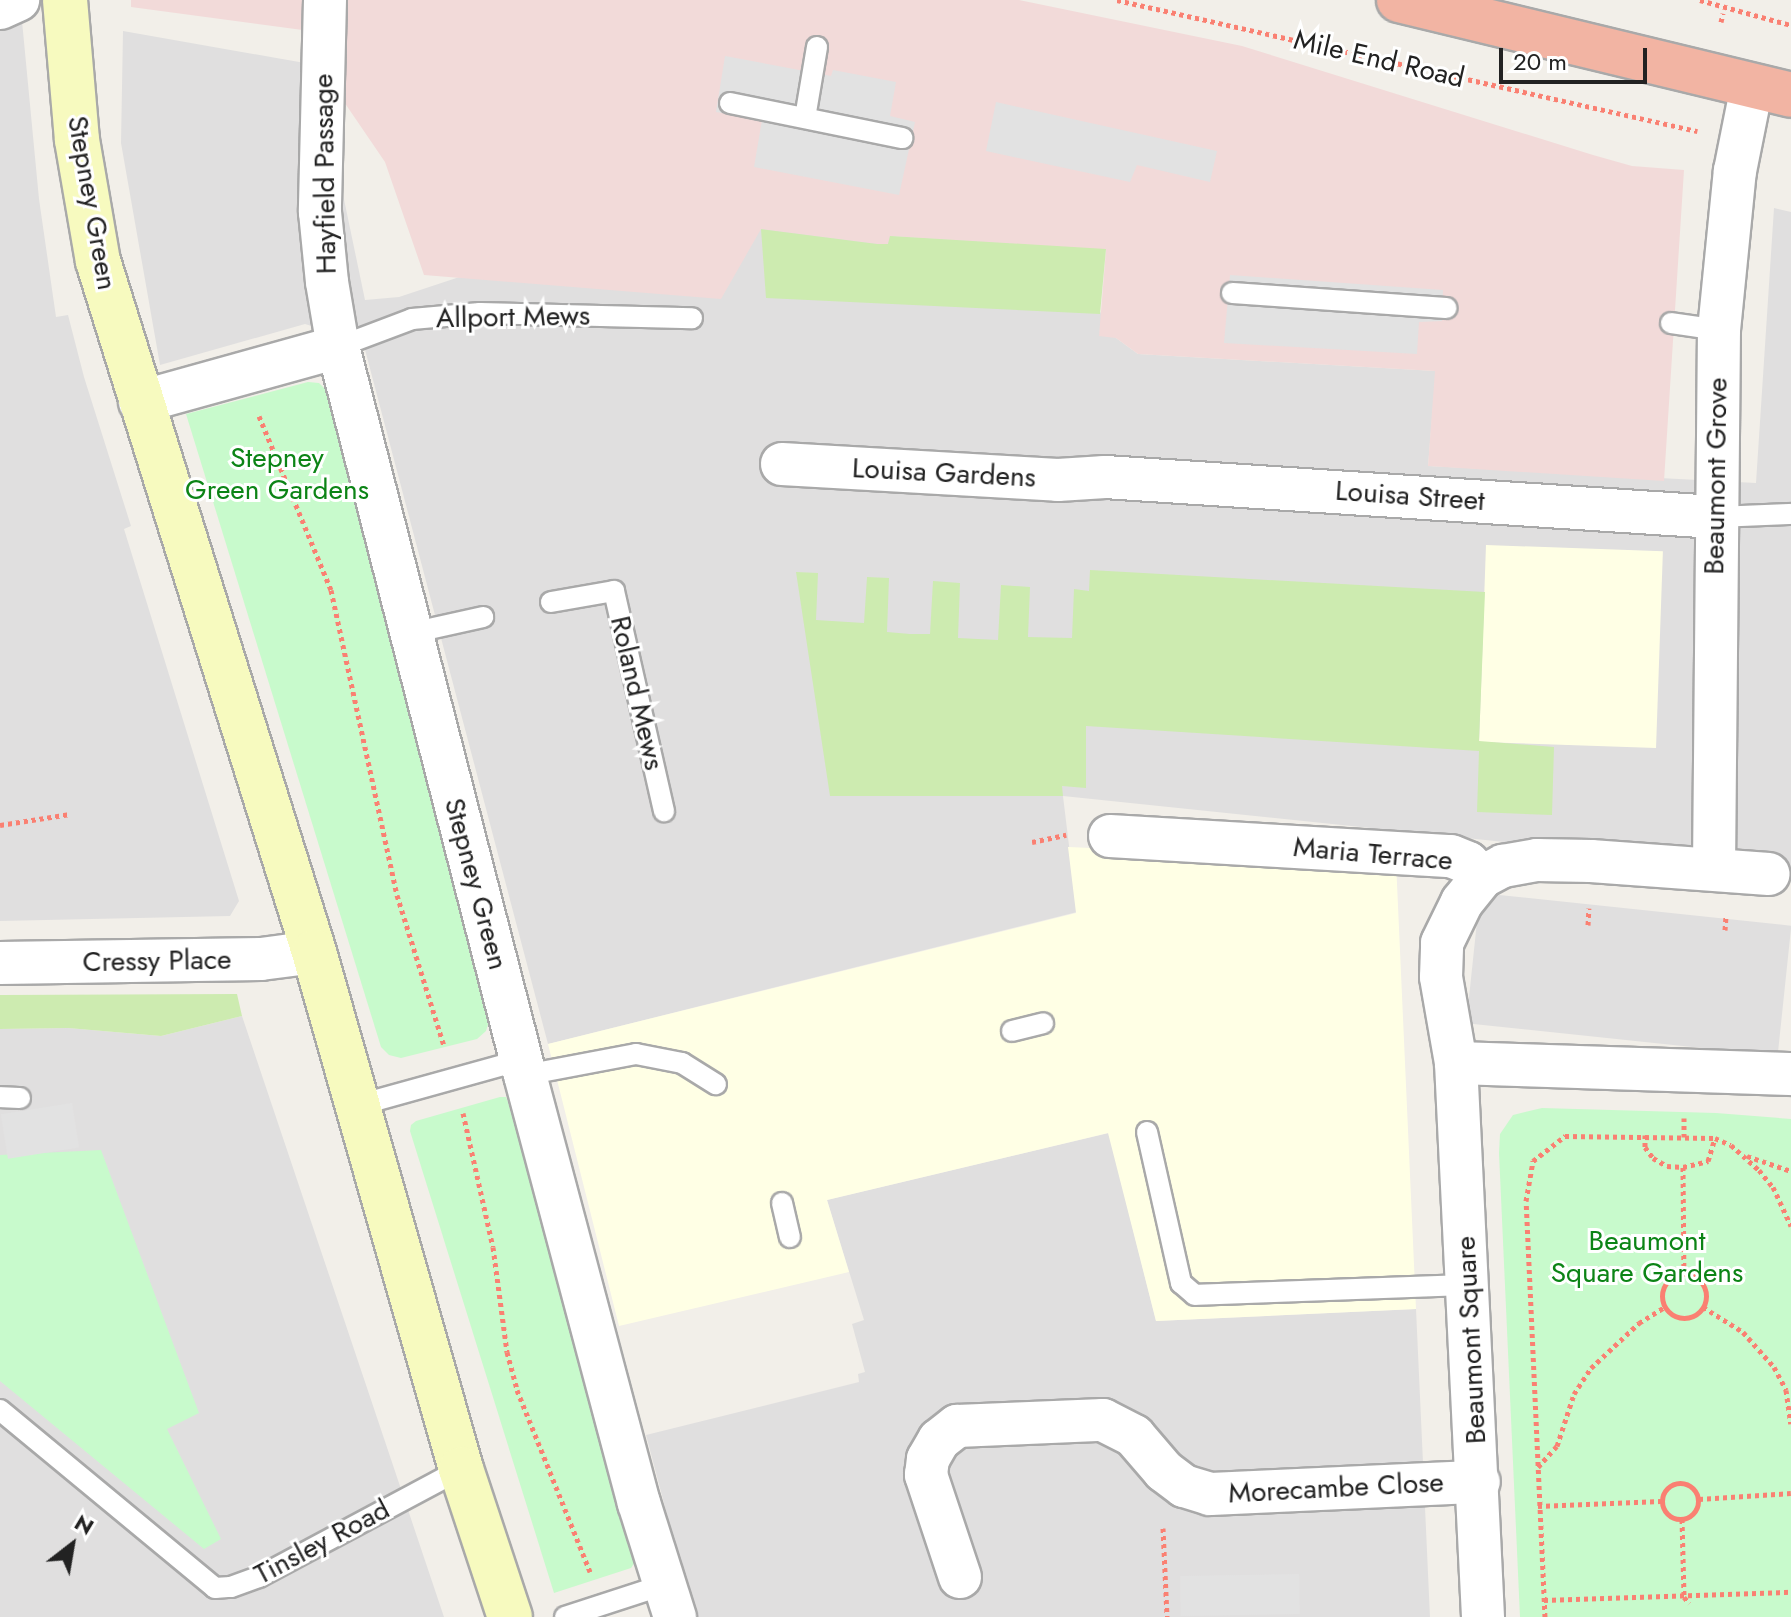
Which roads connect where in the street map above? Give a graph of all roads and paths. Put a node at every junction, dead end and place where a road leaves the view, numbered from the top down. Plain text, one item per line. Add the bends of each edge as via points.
1 (18, 0) edge
2 (65, 0) edge
3 (325, 0) edge
4 (1117, 0) edge
5 (1399, 0) edge
6 (1700, 0) edge
7 (0, 8) edge
8 (1723, 13) dead end
9 (1721, 22) dead end
10 (1791, 25) edge
11 (817, 47) dead end
12 (1772, 90) edge
13 (730, 103) dead end
14 (805, 118) junction
15 (902, 138) dead end
16 (1740, 145) junction
17 (1232, 293) dead end
18 (1446, 308) dead end
19 (692, 318) dead end
20 (1671, 323) dead end
21 (1719, 330) junction
22 (338, 347) junction
23 (245, 374) junction
24 (140, 402) junction
25 (782, 464) dead end
26 (1105, 477) joint
27 (1791, 514) edge
28 (1715, 517) junction
29 (551, 602) dead end
30 (483, 617) dead end
31 (411, 633) junction
32 (664, 811) dead end
33 (70, 814) dead end
34 (0, 825) edge
35 (1068, 834) dead end
36 (1110, 836) dead end
37 (1032, 842) dead end
38 (1714, 869) junction
39 (1769, 874) dead end
40 (1482, 877) junction
41 (314, 952) junction
42 (0, 963) edge
43 (1043, 1023) dead end
44 (1012, 1031) dead end
45 (444, 1047) dead end
46 (1456, 1063) junction
47 (523, 1068) junction
48 (1791, 1074) edge
49 (716, 1084) dead end
50 (359, 1105) junction
51 (461, 1108) dead end
52 (1147, 1132) dead end
53 (1645, 1135) junction
54 (1715, 1138) junction
55 (1745, 1156) junction
56 (1683, 1167) junction
57 (1791, 1171) edge
58 (782, 1203) dead end
59 (1791, 1226) edge
60 (790, 1237) dead end
61 (1684, 1274) junction
62 (1469, 1285) junction
63 (1665, 1307) junction
64 (1703, 1307) junction
65 (0, 1410) edge
66 (1791, 1424) edge
67 (1538, 1467) junction
68 (461, 1469) junction
69 (1164, 1471) junction
70 (1479, 1482) junction
71 (1791, 1493) edge
72 (1699, 1499) junction
73 (1661, 1501) junction
74 (1538, 1506) junction
75 (1682, 1519) junction
76 (960, 1577) dead end
77 (593, 1580) dead end
78 (1791, 1592) edge
79 (1684, 1597) junction
80 (1544, 1600) junction
81 (669, 1601) edge
82 (1689, 1603) dead end
83 (510, 1617) edge
84 (565, 1617) edge
85 (1167, 1617) edge
86 (1483, 1617) edge
87 (1545, 1617) edge

1 - 7 street
2 - 24 main road, Stepney Green via 77,140 98,261
3 - 22 street, Hayfield Passage via 320,212
4 - 16 path, Mile End Road via 1707,133
5 - 12 highway
6 - 10 path
8 - 9 path
11 - 14 lane
12 - 16 street, Beaumont Grove
13 - 14 lane
14 - 15 lane
16 - 21 street, Beaumont Grove
17 - 18 lane
19 - 22 lane, Allport Mews via 480,313 412,319
20 - 21 lane
21 - 28 street, Beaumont Grove
22 - 23 street
22 - 31 street, Stepney Green
23 - 24 street
23 - 45 path via 331,590 397,895
24 - 41 main road, Stepney Green
25 - 26 street, Louisa Gardens via 1058,480
26 - 28 street, Louisa Street
27 - 28 lane
28 - 38 street, Beaumont Grove
29 - 32 lane, Roland Mews via 614,591
30 - 31 lane
31 - 47 street, Stepney Green
33 - 34 path
35 - 37 path
36 - 40 street, Maria Terrace via 1451,856
38 - 39 street, Maria Terrace
38 - 40 street, Maria Terrace via 1537,860 1503,866
40 - 46 street, Beaumont Square via 1462,902 1442,943 1441,977
41 - 42 street, Cressy Place via 261,959
41 - 50 main road, Stepney Green
43 - 44 lane
46 - 48 street
46 - 62 street, Beaumont Square
47 - 49 lane via 636,1054 682,1063
47 - 50 lane
47 - 81 street, Stepney Green
50 - 68 main road, Stepney Green
51 - 77 path via 493,1247 517,1390
52 - 62 lane via 1181,1283 1195,1295
53 - 54 path
53 - 56 path via 1653,1158
53 - 67 path via 1565,1136 1533,1161 1526,1201
54 - 55 path
54 - 56 path via 1708,1161
55 - 57 path
55 - 59 path via 1773,1187
56 - 61 path
58 - 60 lane
61 - 63 path via 1667,1281 1662,1292
61 - 64 path via 1703,1285
62 - 70 street, Beaumont Square
63 - 64 path via 1684,1318
63 - 67 path via 1639,1323 1591,1368 1574,1394 1557,1446
64 - 66 path via 1743,1332 1774,1367 1786,1390
65 - 68 lane, Tinsley Road via 215,1588 259,1577
67 - 74 path
68 - 83 main road, Stepney Green
69 - 70 street, Morecambe Close via 1184,1486 1210,1494
69 - 76 street, Morecambe Close via 1134,1436 1103,1420 957,1426 939,1440 926,1475
69 - 85 path
70 - 86 street, Beaumont Square
71 - 72 path
72 - 73 path via 1689,1484 1677,1483 1666,1489
72 - 75 path via 1697,1510
73 - 74 path
73 - 75 path via 1670,1517
74 - 80 path
75 - 79 path
78 - 79 path
79 - 80 path
79 - 82 path
80 - 87 path
81 - 84 lane

